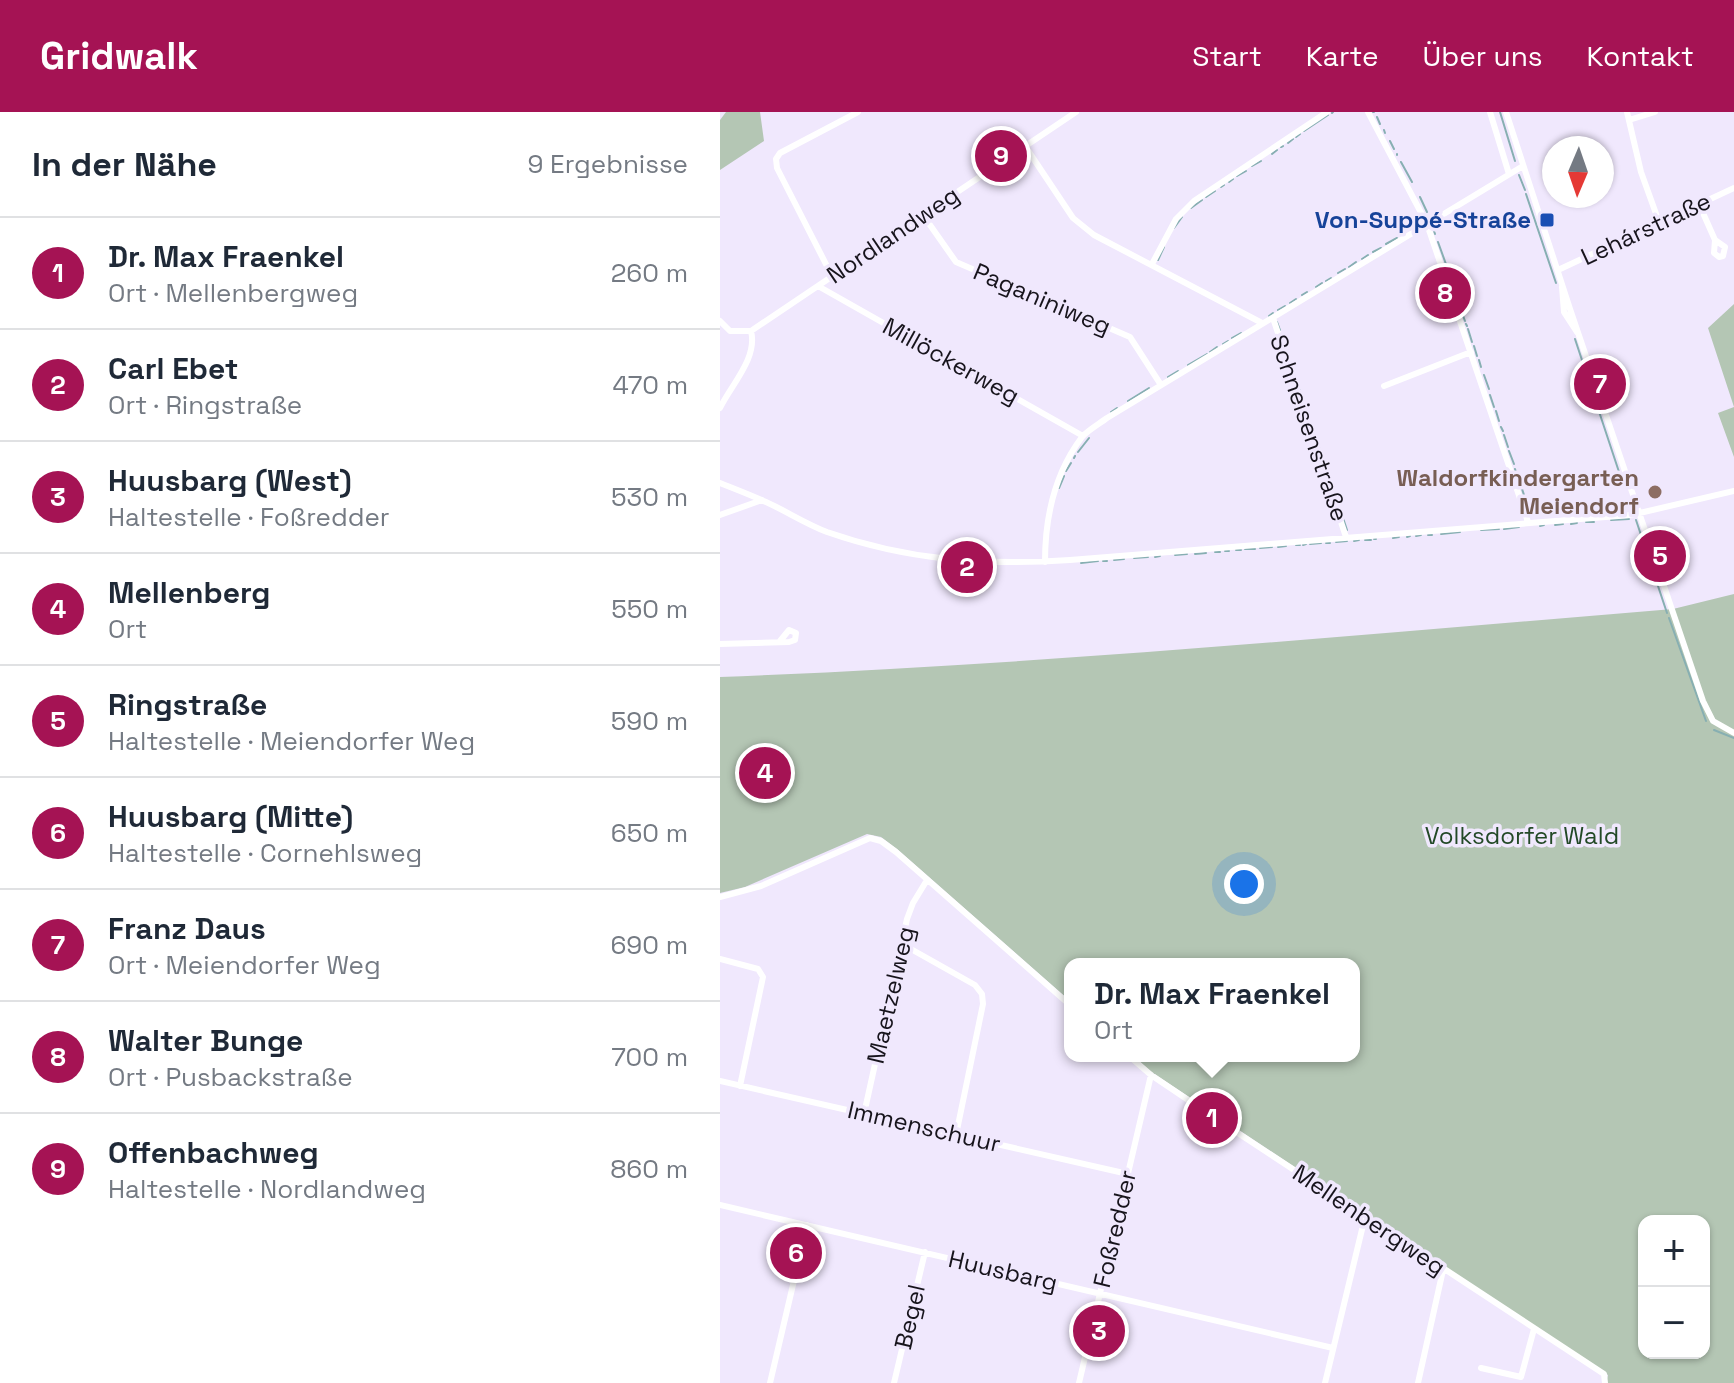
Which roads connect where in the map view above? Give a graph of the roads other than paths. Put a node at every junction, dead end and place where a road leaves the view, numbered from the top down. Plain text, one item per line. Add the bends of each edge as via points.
1 (858, 112) edge
2 (1076, 112) edge
3 (1327, 112) edge
4 (1368, 112) edge
5 (1490, 112) edge
6 (1506, 112) edge
7 (1627, 112) edge
8 (1655, 112) edge
9 (1629, 120) junction
10 (1025, 146) junction
11 (1523, 166) junction
12 (1509, 174) junction
13 (1734, 188) edge
14 (1699, 204) junction
15 (923, 215) junction
16 (1659, 222) junction
17 (1427, 224) junction
18 (1715, 240) dead end
19 (1152, 264) junction
20 (1558, 270) junction
21 (832, 276) junction
22 (818, 286) junction
23 (1273, 318) junction
24 (720, 322) edge
25 (1262, 323) junction
26 (751, 331) junction
27 (1471, 352) junction
28 (1161, 385) junction
29 (1384, 386) dead end
30 (720, 408) edge
31 (1083, 436) junction
32 (720, 483) edge
33 (1734, 491) edge
34 (763, 500) junction
35 (1639, 514) junction
36 (720, 515) edge
37 (1528, 522) junction
38 (1346, 537) junction
39 (1045, 562) junction
40 (780, 641) dead end
41 (720, 644) edge
42 (1734, 733) edge
43 (927, 880) junction
44 (720, 897) edge
45 (902, 944) junction
46 (720, 959) edge
47 (1064, 1000) edge
48 (1136, 1062) edge
49 (1151, 1075) junction
50 (720, 1081) edge
51 (740, 1086) junction
52 (864, 1114) junction
53 (956, 1135) junction
54 (1128, 1174) junction
55 (720, 1205) edge
56 (1365, 1217) junction
57 (807, 1225) junction
58 (925, 1252) junction
59 (1443, 1270) junction
60 (1101, 1294) junction
61 (1534, 1329) junction
62 (1333, 1348) junction
63 (1481, 1368) dead end
64 (1079, 1382) edge
65 (770, 1383) edge
66 (894, 1383) edge
67 (1091, 1383) edge
68 (1325, 1383) edge
69 (1418, 1383) edge
70 (1605, 1383) edge

1 - 21 street via 776,159
2 - 10 street, Nordlandweg
3 - 19 street via 1194,201 1176,219
4 - 17 street
5 - 12 street
6 - 11 street
7 - 9 street
8 - 9 street
9 - 16 street
10 - 15 street, Nordlandweg
10 - 19 street via 1073,218 1094,235
11 - 12 street
11 - 20 street
12 - 17 street
13 - 14 street, Lehárstraße
14 - 16 street, Lehárstraße
14 - 18 street
15 - 21 street, Nordlandweg
15 - 28 street, Paganiniweg via 956,262 1130,337
16 - 20 street, Lehárstraße
17 - 23 street
17 - 27 street
19 - 25 street
20 - 35 street via 1564,312 1578,333
21 - 22 street, Nordlandweg
22 - 26 street, Nordlandweg
22 - 31 street, Millöckerweg
23 - 25 street
23 - 38 street, Schneisenstraße
24 - 26 street via 730,331
25 - 28 street
26 - 30 street via 750,355
27 - 29 street
27 - 37 street
28 - 31 street
31 - 39 street via 1049,506
32 - 34 street
33 - 35 street
34 - 36 street
34 - 39 street via 824,531 895,551 941,560
35 - 37 street
35 - 42 street via 1703,701 1713,721
37 - 38 street
38 - 39 street
40 - 41 street
43 - 44 street via 896,852 870,838 761,886
43 - 45 street, Maetzelweg via 913,903
43 - 47 street
45 - 52 street, Maetzelweg
45 - 53 street via 982,994
46 - 51 street via 754,967 763,977
48 - 49 street, Mellenbergweg
49 - 54 street, Foßredder
49 - 56 street, Mellenbergweg
50 - 51 street, Immenschuur
51 - 52 street, Immenschuur
52 - 53 street, Immenschuur
53 - 54 street, Immenschuur
54 - 60 street, Foßredder
55 - 57 street, Huusbarg
56 - 59 street, Mellenbergweg
56 - 62 street
57 - 58 street, Huusbarg
57 - 65 street
58 - 60 street, Huusbarg
58 - 66 street, Begel
59 - 61 street, Mellenbergweg
59 - 69 street
60 - 62 street, Huusbarg
60 - 64 street, Foßredder
61 - 63 street via 1521,1377
61 - 70 street, Mellenbergweg via 1604,1374
62 - 68 street
64 - 67 street

